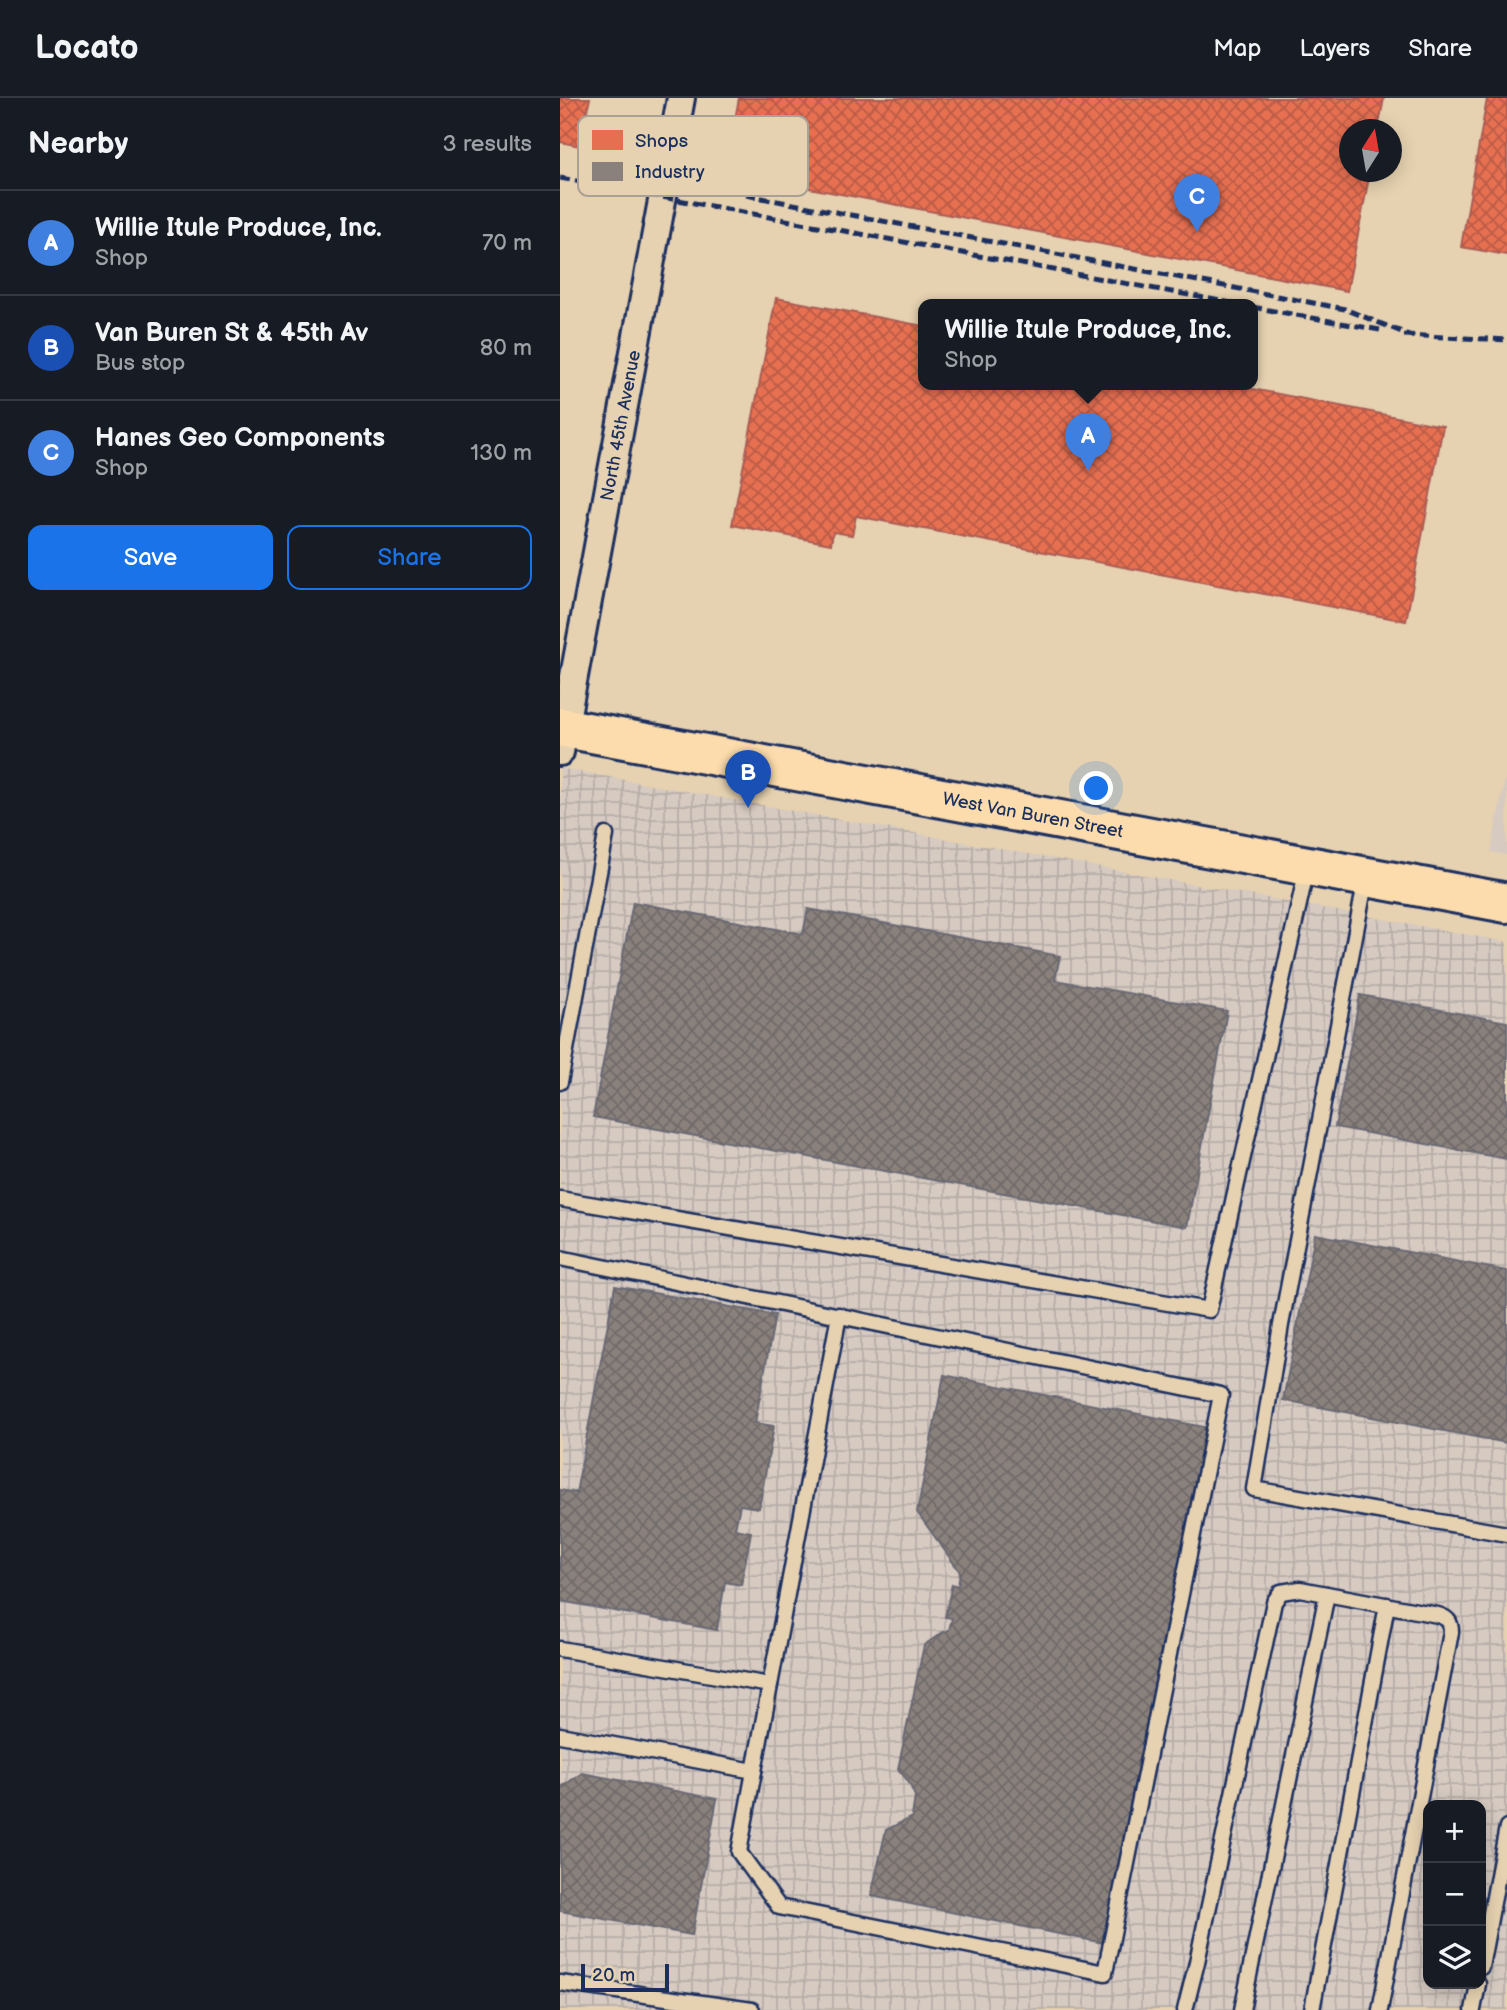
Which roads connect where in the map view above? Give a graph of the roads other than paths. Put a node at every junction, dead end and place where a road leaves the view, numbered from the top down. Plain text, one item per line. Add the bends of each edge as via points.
1 (681, 98) edge
2 (678, 116) edge
3 (663, 196) edge
4 (562, 735) edge
5 (606, 835) dead end
6 (1308, 866) junction
7 (1367, 877) junction
8 (1507, 903) edge
9 (560, 1082) edge
10 (560, 1199) edge
11 (560, 1258) edge
12 (839, 1315) junction
13 (1507, 1534) edge
14 (1327, 1594) junction
15 (1387, 1605) junction
16 (560, 1648) edge
17 (770, 1685) junction
18 (560, 1735) edge
19 (754, 1771) junction
20 (1507, 1827) edge
21 (1486, 1941) edge
22 (560, 1983) edge
23 (1477, 1989) edge
24 (752, 2010) edge
25 (1185, 2010) edge
26 (1242, 2010) edge
27 (1312, 2010) edge
28 (1380, 2010) edge
29 (1473, 2010) edge

1 - 2 street, North 45th Avenue
3 - 4 street, North 45th Avenue
4 - 6 main road, West Van Buren Street
5 - 9 lane
6 - 7 main road, West Van Buren Street
6 - 10 lane via 1209,1310
7 - 8 main road, West Van Buren Street
7 - 13 lane via 1254,1489
11 - 12 lane
12 - 17 lane
12 - 19 lane via 1222,1395 1105,1973 779,1907 739,1853
14 - 15 lane
14 - 25 lane via 1291,1589 1281,1592 1274,1602
14 - 26 lane
15 - 27 lane
15 - 28 lane via 1446,1617 1451,1632
16 - 17 lane
17 - 19 lane
18 - 19 lane
20 - 21 lane
22 - 24 lane
23 - 29 lane

